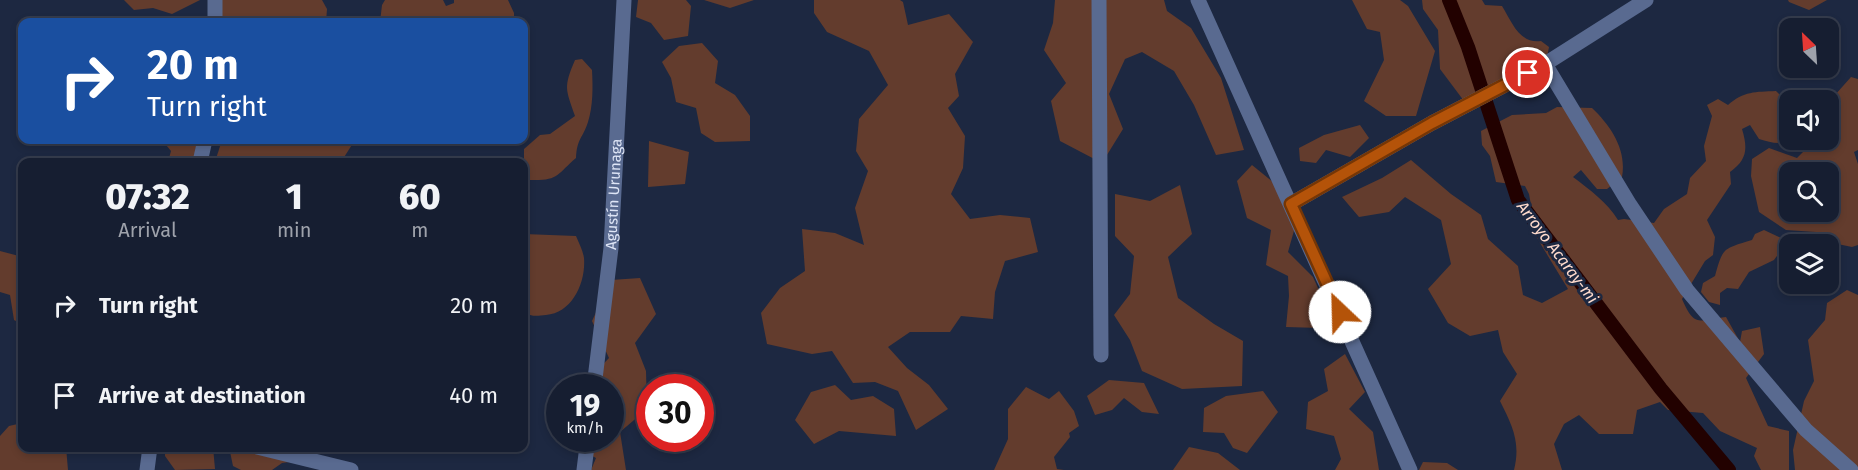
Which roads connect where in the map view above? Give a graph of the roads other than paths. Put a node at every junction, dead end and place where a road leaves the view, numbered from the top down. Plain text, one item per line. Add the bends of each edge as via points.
1 (215, 0) edge
2 (624, 0) edge
3 (1099, 0) edge
4 (1198, 0) edge
5 (1647, 0) edge
6 (215, 18) edge
7 (1545, 64) junction
8 (1291, 204) junction
9 (1101, 356) dead end
10 (596, 374) edge
11 (149, 452) edge
12 (277, 452) edge
13 (587, 452) edge
14 (147, 470) edge
15 (351, 470) edge
16 (585, 470) edge
17 (1410, 470) edge
18 (1851, 470) edge

1 - 6 street
2 - 10 street, Agustín Urunaga via 611,248
3 - 9 street
4 - 8 street
5 - 7 street
7 - 8 street
7 - 18 street via 1630,205 1687,290 1806,430
8 - 17 street
11 - 14 street
12 - 15 street
13 - 16 street

